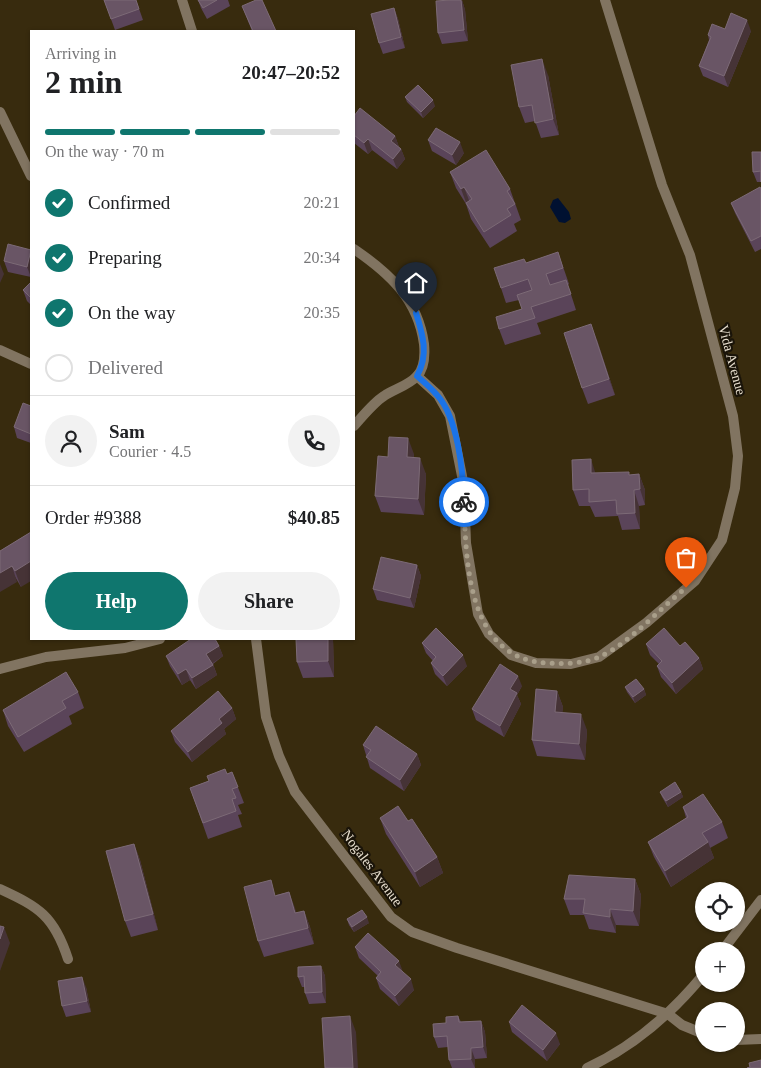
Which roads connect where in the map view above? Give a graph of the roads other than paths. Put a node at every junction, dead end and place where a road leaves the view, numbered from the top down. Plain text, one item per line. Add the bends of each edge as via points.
1 (182, 0) edge
2 (604, 0) edge
3 (192, 30) edge
4 (0, 112) edge
5 (30, 174) edge
6 (355, 250) edge
7 (0, 350) edge
8 (30, 364) edge
9 (417, 376) junction
10 (355, 425) edge
11 (156, 640) edge
12 (256, 640) edge
13 (0, 669) edge
14 (0, 889) edge
15 (761, 900) edge
16 (729, 942) edge
17 (68, 959) dead end
18 (695, 984) edge
19 (668, 1014) junction
20 (695, 1030) edge
21 (761, 1039) edge
22 (745, 1040) edge
23 (587, 1068) edge

1 - 3 street
2 - 9 street, Vida Avenue via 662,185 690,254 733,416 738,456 735,488 722,540 694,581 599,657 571,664 536,663 512,655 490,634 478,614 466,543 464,486 453,426 438,395
4 - 5 street
6 - 9 street via 395,280 412,304 424,349 424,364
7 - 8 street
9 - 10 street via 382,397
11 - 13 street via 125,648 46,657
12 - 19 street, Nogales Avenue via 266,717 295,792 392,917 412,932 457,948
14 - 17 street via 33,904 56,928
15 - 16 street
18 - 19 street
19 - 20 street, Nogales Avenue
19 - 23 street
21 - 22 street

